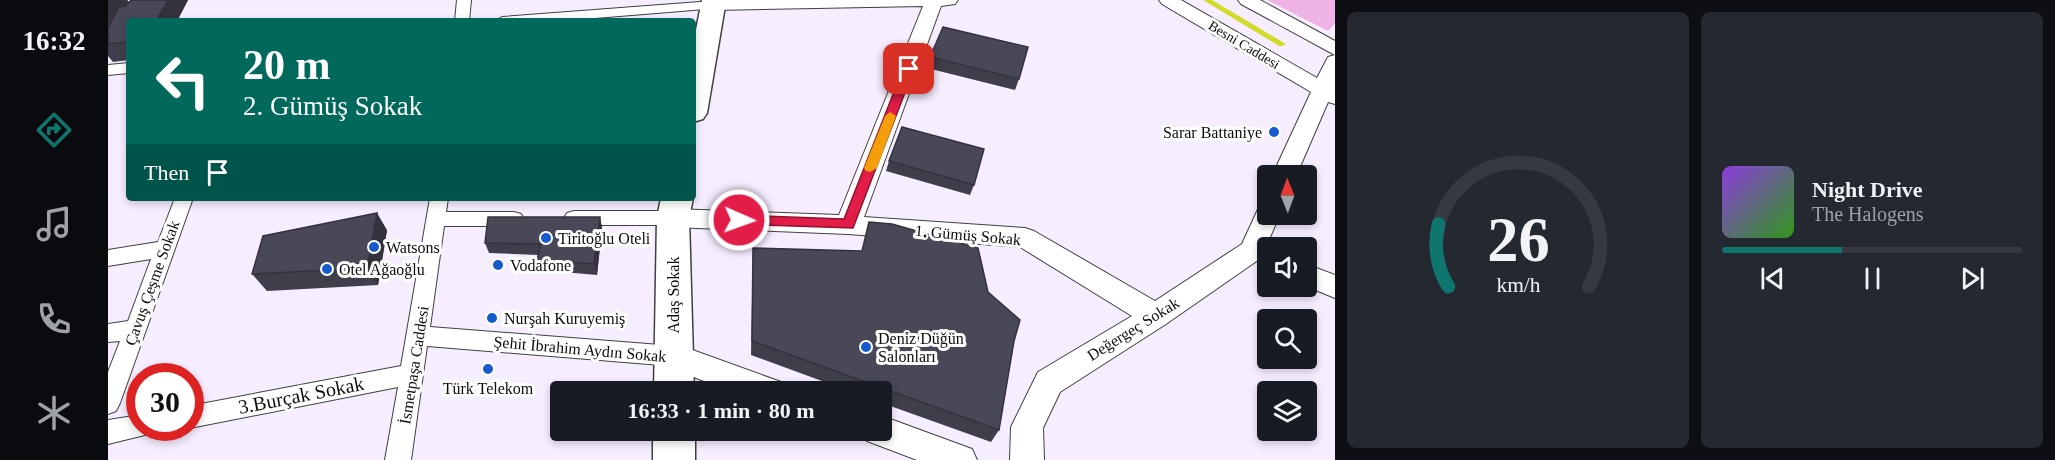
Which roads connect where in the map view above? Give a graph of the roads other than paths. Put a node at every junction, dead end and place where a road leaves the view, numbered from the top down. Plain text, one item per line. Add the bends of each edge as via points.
1 (464, 0) edge
2 (1168, 0) edge
3 (1247, 0) edge
4 (939, 1) edge
5 (803, 2) edge
6 (713, 3) edge
7 (462, 18) edge
8 (537, 18) edge
9 (1335, 49) edge
10 (1335, 61) edge
11 (126, 68) edge
12 (108, 70) edge
13 (1327, 94) edge
14 (696, 96) edge
15 (1290, 165) edge
16 (183, 201) edge
17 (675, 208) edge
18 (438, 209) edge
19 (531, 219) edge
20 (555, 219) edge
21 (848, 225) junction
22 (165, 249) junction
23 (1257, 256) edge
24 (108, 258) edge
25 (1317, 280) edge
26 (1335, 287) edge
27 (1156, 316) junction
28 (136, 328) junction
29 (108, 333) edge
30 (419, 336) junction
31 (673, 356) junction
32 (412, 374) junction
33 (674, 381) edge
34 (740, 381) edge
35 (108, 403) edge
36 (204, 414) edge
37 (126, 429) edge
38 (108, 432) edge
39 (892, 435) edge
40 (674, 441) edge
41 (398, 460) edge
42 (674, 460) edge
43 (960, 460) edge
44 (1027, 460) edge

1 - 7 street
2 - 13 street, Besni Caddesi
3 - 9 street
4 - 5 street
4 - 21 street
5 - 6 street
6 - 8 street
6 - 14 street
10 - 13 street
11 - 12 street
13 - 15 street
16 - 22 street, Çavuş Çeşme Sokak
17 - 20 street, 1. Gümüş Sokak
17 - 21 street, 1. Gümüş Sokak
17 - 31 street, Adaş Sokak
18 - 19 street
18 - 30 street, İsmetpaşa Caddesi
21 - 27 street, 1. Gümüş Sokak via 1025,238
22 - 24 street
22 - 28 street, Çavuş Çeşme Sokak
23 - 27 street, Değergeç Sokak
25 - 26 street
27 - 44 street, Değergeç Sokak via 1049,382 1027,426
28 - 29 street
28 - 35 street, Çavuş Çeşme Sokak
30 - 31 street, Şehit İbrahim Aydın Sokak
30 - 32 street, İsmetpaşa Caddesi
31 - 33 street, Adaş Sokak
31 - 34 street, Şehit İbrahim Aydın Sokak
32 - 36 street, 3.Burçak Sokak
32 - 41 street, İsmetpaşa Caddesi
37 - 38 street
39 - 43 street
40 - 42 street

